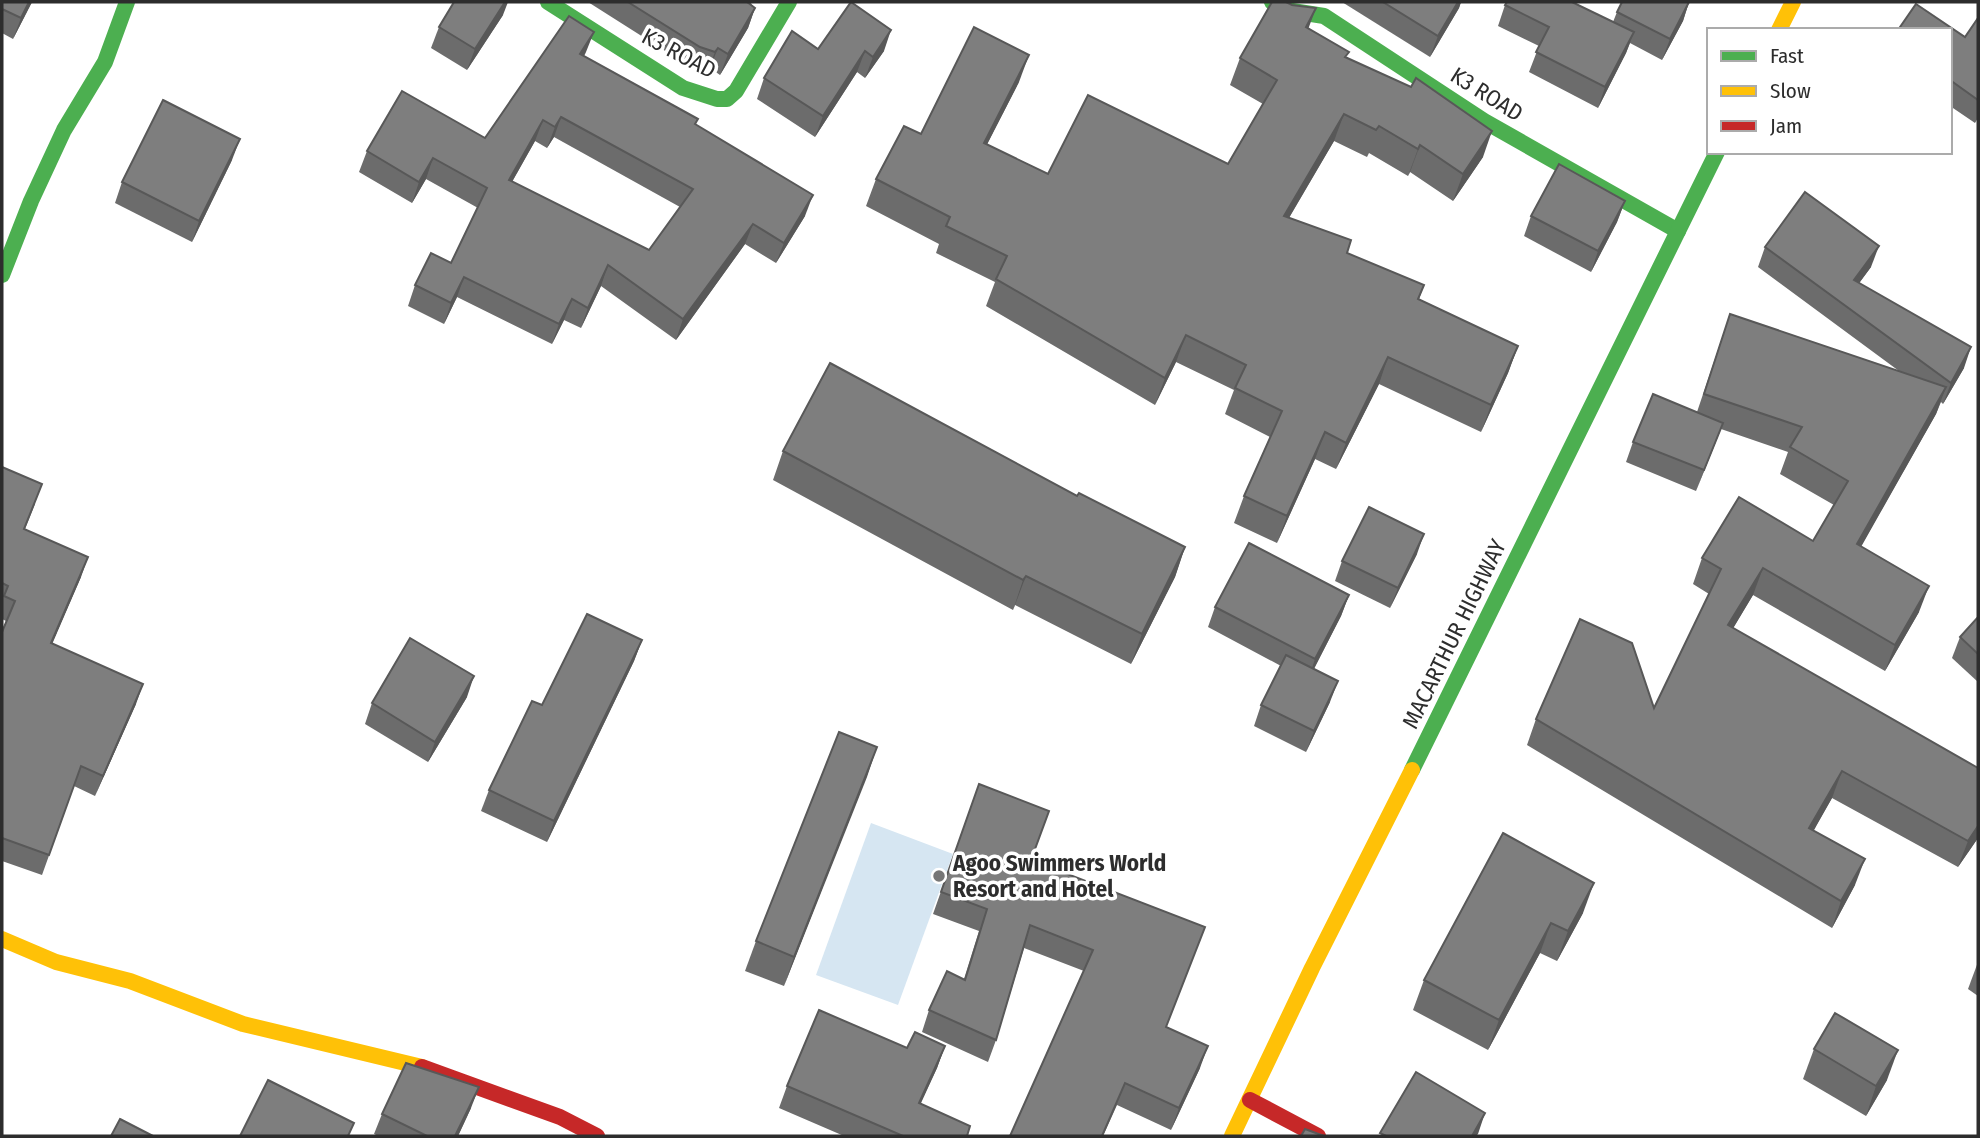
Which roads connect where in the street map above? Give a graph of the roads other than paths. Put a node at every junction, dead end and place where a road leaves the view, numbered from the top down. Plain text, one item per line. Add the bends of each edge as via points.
1 (127, 2) edge
2 (548, 2) edge
3 (789, 2) edge
4 (1272, 2) edge
5 (1793, 2) edge
6 (1780, 28) edge
7 (1716, 154) edge
8 (1678, 231) junction
9 (2, 275) edge
10 (2, 939) edge
11 (1250, 1100) junction
12 (597, 1136) edge
13 (1232, 1136) edge
14 (1318, 1136) edge

1 - 9 main road via 105,62 64,130
2 - 3 main road, K3 ROAD via 684,88 727,99
4 - 8 main road, K3 ROAD via 1286,10 1324,16 1484,121
5 - 6 main road
7 - 8 main road, MACARTHUR HIGHWAY
8 - 11 main road, MACARTHUR HIGHWAY
10 - 12 main road via 56,962 130,981 243,1024 419,1066 560,1117
11 - 13 main road, MACARTHUR HIGHWAY
11 - 14 main road

